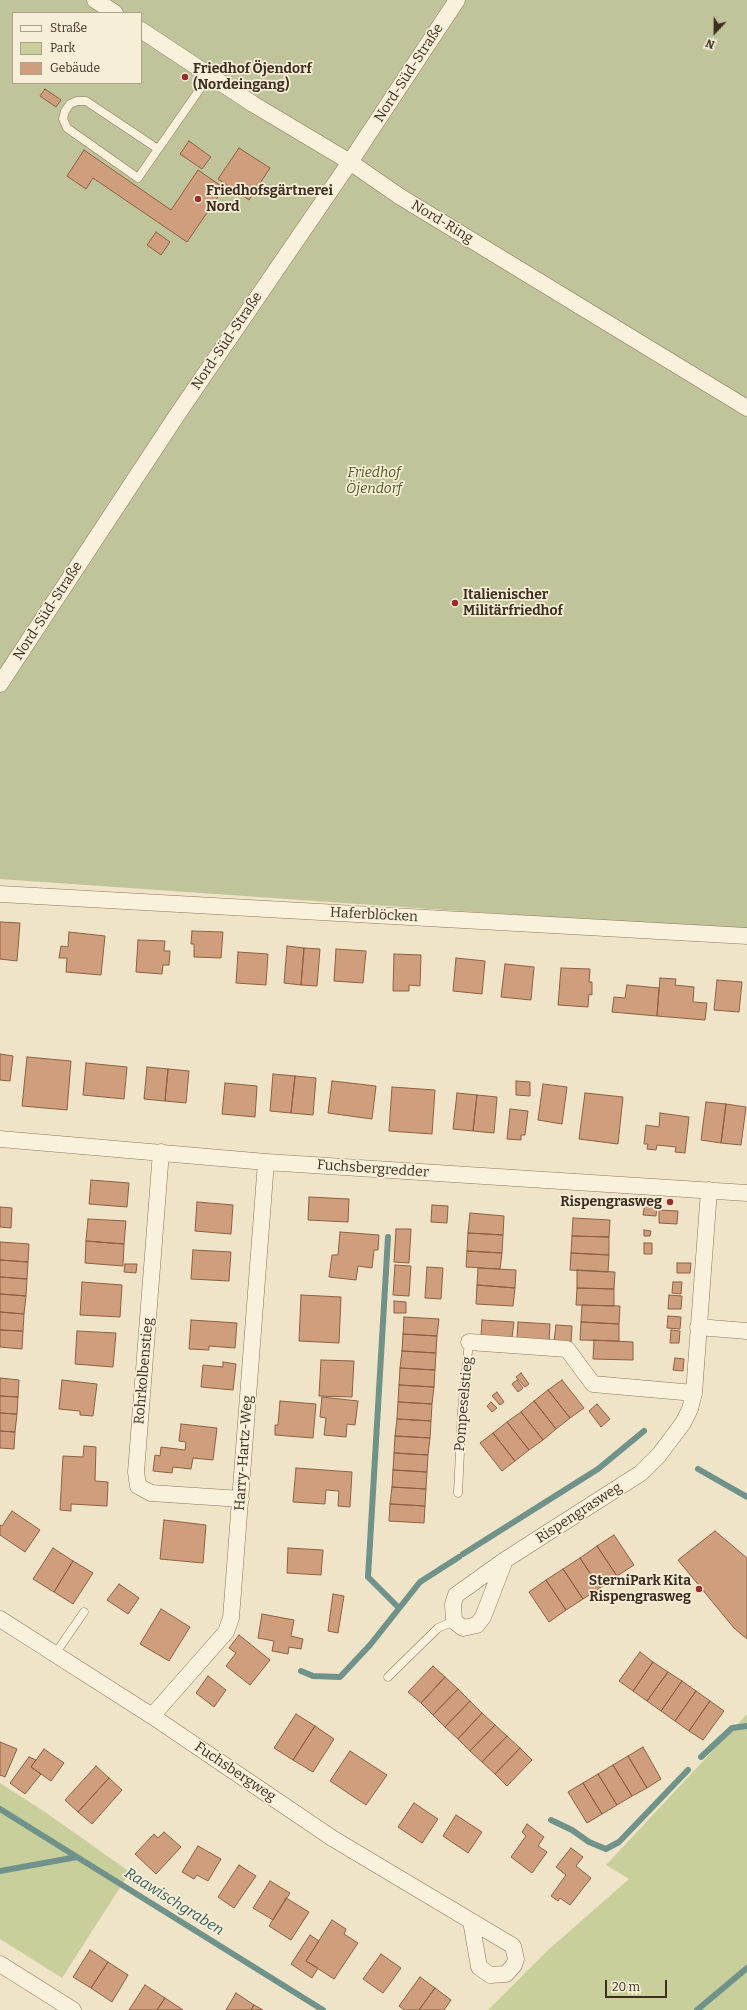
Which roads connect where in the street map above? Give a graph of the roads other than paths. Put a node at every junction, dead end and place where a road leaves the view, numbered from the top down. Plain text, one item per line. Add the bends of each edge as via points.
1 (95, 0) edge
2 (457, 0) edge
3 (113, 12) edge
4 (142, 31) edge
5 (209, 76) junction
6 (158, 150) junction
7 (350, 162) junction
8 (747, 408) edge
9 (0, 684) edge
10 (0, 894) edge
11 (747, 936) edge
12 (0, 1139) edge
13 (162, 1152) junction
14 (266, 1162) junction
15 (709, 1190) junction
16 (747, 1193) edge
17 (698, 1327) junction
18 (747, 1331) edge
19 (469, 1342) joint
20 (694, 1393) junction
21 (458, 1493) dead end
22 (240, 1499) junction
23 (505, 1560) junction
24 (84, 1612) dead end
25 (0, 1619) edge
26 (454, 1621) junction
27 (55, 1654) junction
28 (388, 1677) dead end
29 (152, 1716) junction
30 (471, 1921) dead end
31 (0, 1964) edge
32 (73, 2010) edge

1 - 3 street
2 - 7 street, Nord-Süd-Straße
4 - 5 street, Nord-Ring
5 - 6 lane
5 - 7 street, Nord-Ring
6 - 6 lane via 86,101 77,100 65,110 63,119 67,128 138,178
7 - 8 street, Nord-Ring via 399,196
7 - 9 street, Nord-Süd-Straße via 177,415
10 - 11 street, Haferblöcken
12 - 13 street, Fuchsbergredder
13 - 14 street, Fuchsbergredder
13 - 22 street, Rohrkolbenstieg via 136,1472 138,1486 151,1493
14 - 15 street, Fuchsbergredder
14 - 22 street, Harry-Hartz-Weg
15 - 16 street, Fuchsbergredder
15 - 17 street, Rispengrasweg
17 - 18 street
17 - 20 street, Rispengrasweg
19 - 20 street, Pompeselstieg via 567,1349 593,1384
19 - 21 lane, Pompeselstieg via 462,1410
20 - 23 street, Rispengrasweg via 683,1424 641,1473
22 - 29 street, Harry-Hartz-Weg via 232,1618 226,1632
23 - 26 street, Rispengrasweg via 456,1595 453,1604
23 - 26 street via 484,1617 477,1625 463,1628
24 - 27 lane
25 - 27 street, Fuchsbergweg
26 - 28 lane via 438,1628
27 - 29 street, Fuchsbergweg
29 - 30 street, Fuchsbergweg via 332,1838
31 - 32 street

